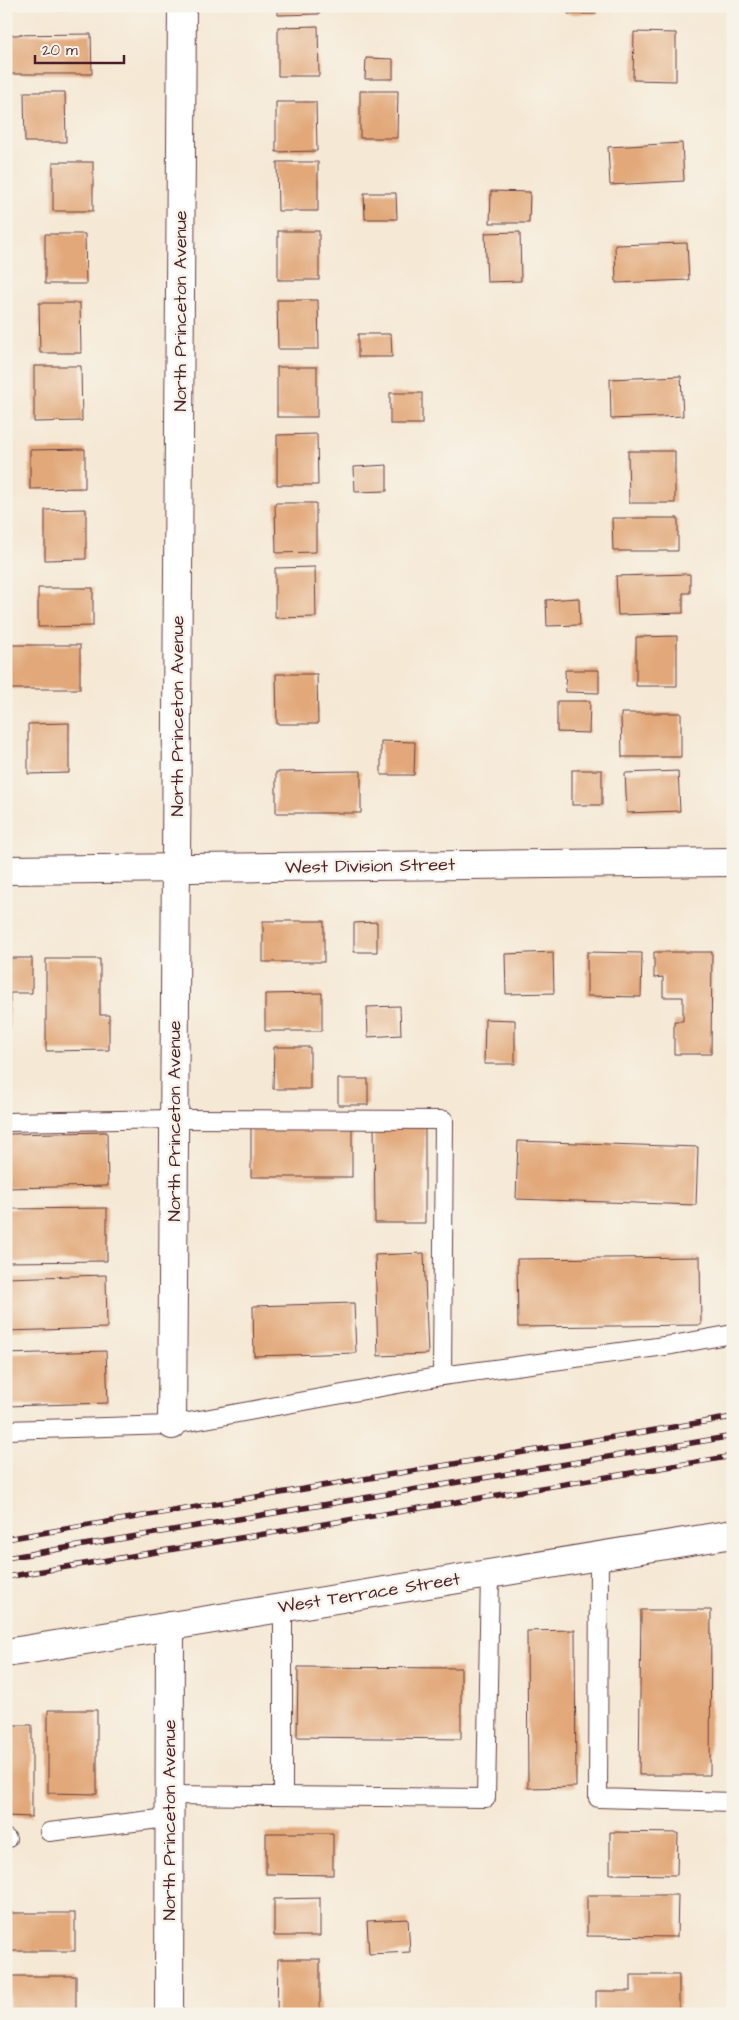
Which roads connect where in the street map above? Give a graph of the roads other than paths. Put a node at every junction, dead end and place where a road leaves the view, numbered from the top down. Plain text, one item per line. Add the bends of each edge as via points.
1 (182, 6) edge
2 (733, 862) edge
3 (176, 868) junction
4 (6, 870) edge
5 (174, 1119) junction
6 (6, 1122) edge
7 (733, 1334) edge
8 (442, 1376) junction
9 (172, 1425) junction
10 (6, 1430) edge
11 (733, 1534) edge
12 (599, 1556) junction
13 (490, 1574) junction
14 (284, 1607) junction
15 (170, 1626) junction
16 (6, 1653) edge
17 (283, 1795) junction
18 (733, 1802) edge
19 (168, 1806) junction
20 (49, 1832) dead end
21 (169, 2014) edge

1 - 3 street, North Princeton Avenue
2 - 3 street, West Division Street
3 - 4 street, West Division Street
3 - 5 street, North Princeton Avenue
5 - 6 lane
5 - 8 lane via 444,1120
5 - 9 street, North Princeton Avenue
7 - 8 lane
8 - 9 lane
9 - 10 lane
11 - 12 street, West Terrace Street
12 - 13 street, West Terrace Street
12 - 18 lane via 598,1798
13 - 14 street, West Terrace Street
13 - 17 lane via 486,1798
14 - 15 street, West Terrace Street
14 - 17 lane
15 - 16 street, West Terrace Street
15 - 19 street, North Princeton Avenue
17 - 19 lane
19 - 20 lane
19 - 21 street, North Princeton Avenue

